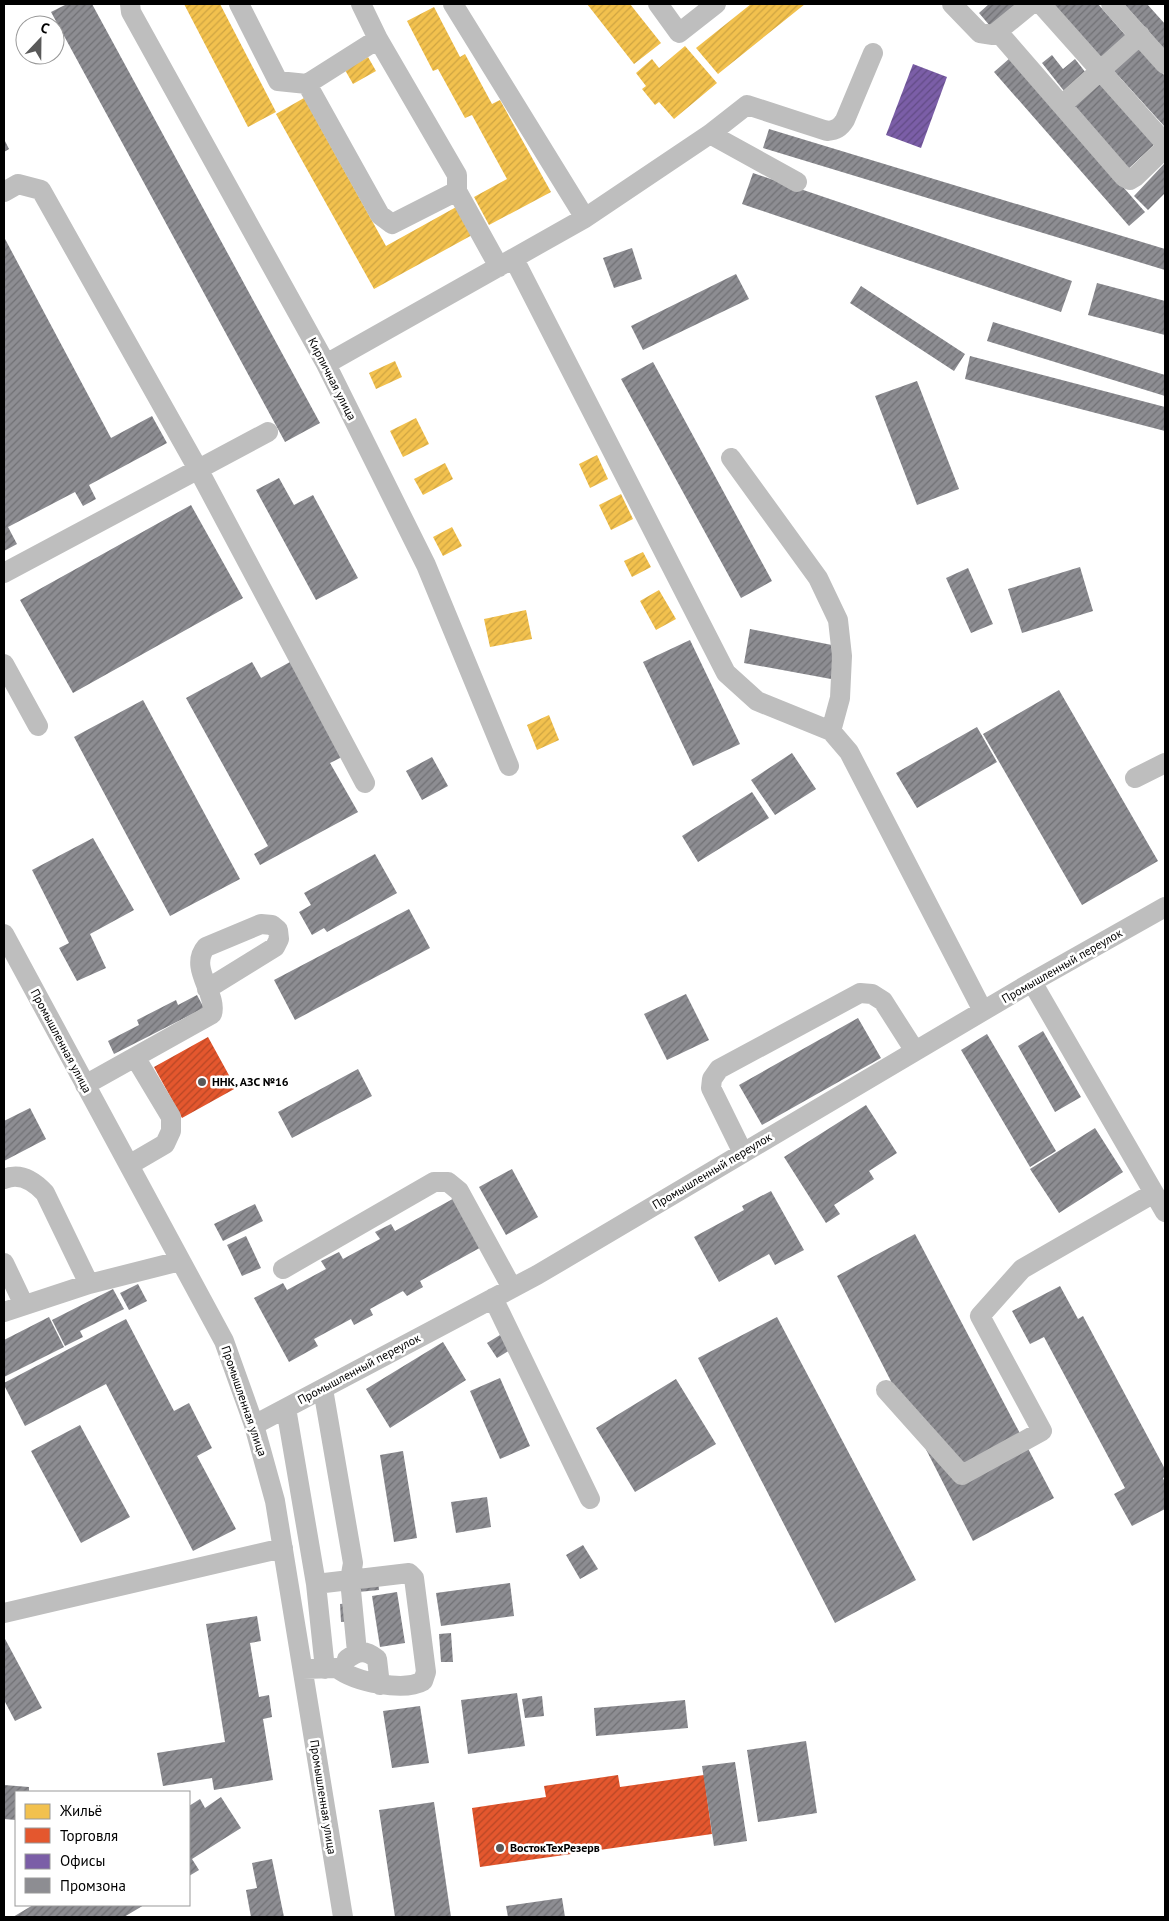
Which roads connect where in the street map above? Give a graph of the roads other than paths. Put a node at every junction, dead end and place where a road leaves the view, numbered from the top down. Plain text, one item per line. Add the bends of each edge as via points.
1 (130, 4) edge
2 (239, 4) edge
3 (360, 4) edge
4 (453, 4) edge
5 (658, 4) edge
6 (716, 4) edge
7 (952, 4) edge
8 (1031, 4) edge
9 (1041, 4) edge
10 (1111, 4) edge
11 (998, 32) junction
12 (1140, 36) junction
13 (378, 38) junction
14 (873, 53) dead end
15 (1165, 64) edge
16 (1100, 70) junction
17 (307, 84) junction
18 (1062, 105) junction
19 (710, 134) junction
20 (1165, 143) edge
21 (1165, 148) edge
22 (797, 182) dead end
23 (457, 191) junction
24 (4, 192) edge
25 (585, 218) junction
26 (506, 263) junction
27 (326, 364) junction
28 (268, 432) dead end
29 (731, 458) dead end
30 (198, 469) junction
31 (4, 573) edge
32 (4, 664) edge
33 (38, 726) dead end
34 (832, 731) junction
35 (1165, 763) edge
36 (509, 766) dead end
37 (1135, 778) dead end
38 (365, 783) dead end
39 (1165, 908) edge
40 (4, 934) edge
41 (1032, 982) junction
42 (207, 989) dead end
43 (983, 1011) junction
44 (915, 1051) junction
45 (135, 1057) junction
46 (85, 1085) junction
47 (743, 1153) junction
48 (129, 1165) junction
49 (4, 1179) edge
50 (1154, 1192) junction
51 (1165, 1212) edge
52 (180, 1261) junction
53 (4, 1263) edge
54 (283, 1269) dead end
55 (89, 1284) junction
56 (512, 1288) junction
57 (493, 1298) junction
58 (24, 1305) junction
59 (4, 1312) edge
60 (323, 1389) junction
61 (886, 1390) dead end
62 (286, 1408) junction
63 (254, 1425) junction
64 (590, 1499) dead end
65 (283, 1548) junction
66 (350, 1580) junction
67 (316, 1584) junction
68 (4, 1613) edge
69 (357, 1652) junction
70 (302, 1669) junction
71 (331, 1669) junction
72 (380, 1685) junction
73 (343, 1917) edge

1 - 27 street, Кирпичная улица via 131,12
2 - 17 street via 278,81
3 - 13 street
4 - 25 street
5 - 6 street via 679,33
7 - 11 street via 980,33 993,35
8 - 11 street
9 - 16 street
10 - 12 street
11 - 18 street
12 - 15 street
12 - 16 street
13 - 17 street
13 - 23 street via 457,175
14 - 19 street via 845,120 836,130 827,131 747,106
16 - 18 street
16 - 20 street
17 - 23 street via 380,215 392,224
18 - 21 street via 1130,180
19 - 22 street
19 - 25 street
23 - 26 street
24 - 30 street via 18,184 41,190
25 - 26 street
26 - 27 street
26 - 34 street via 726,673 757,701
27 - 36 street, Кирпичная улица via 426,565
28 - 30 street
29 - 34 street via 818,578 838,620 842,656 840,698
30 - 31 street
30 - 38 street
32 - 33 street
34 - 43 street via 850,752
35 - 37 street
39 - 41 street, Промышленный переулок
40 - 46 street, Промышленная улица
41 - 43 street, Промышленный переулок
41 - 50 street
42 - 45 street via 212,1014
43 - 44 street, Промышленный переулок
44 - 47 street, Промышленный переулок
44 - 47 street via 883,1000 872,994 860,993 719,1069 712,1079 711,1088
45 - 46 street
45 - 48 street via 171,1117 171,1131 165,1144
46 - 48 street, Промышленная улица
47 - 56 street, Промышленный переулок
48 - 52 street, Промышленная улица
49 - 55 street via 22,1176 36,1183 45,1193
50 - 51 street
50 - 61 street via 1022,1269 980,1316 1042,1431 962,1475
52 - 55 street
52 - 63 street, Промышленная улица via 224,1342
53 - 58 street
54 - 56 street via 434,1182 448,1182 458,1191
55 - 58 street
56 - 57 street, Промышленный переулок
57 - 60 street, Промышленный переулок
57 - 64 street
58 - 59 street
60 - 62 street, Промышленный переулок
60 - 66 street via 353,1563
62 - 63 street, Промышленный переулок
62 - 67 street
63 - 65 street, Промышленная улица via 275,1501
65 - 68 street
65 - 70 street, Промышленная улица
66 - 67 street
66 - 69 street
66 - 72 street via 402,1573 409,1573 414,1578 426,1672 423,1681 417,1684
67 - 71 street
69 - 71 street
69 - 72 street via 370,1653 377,1659
70 - 71 street
70 - 73 street, Промышленная улица
71 - 72 street

